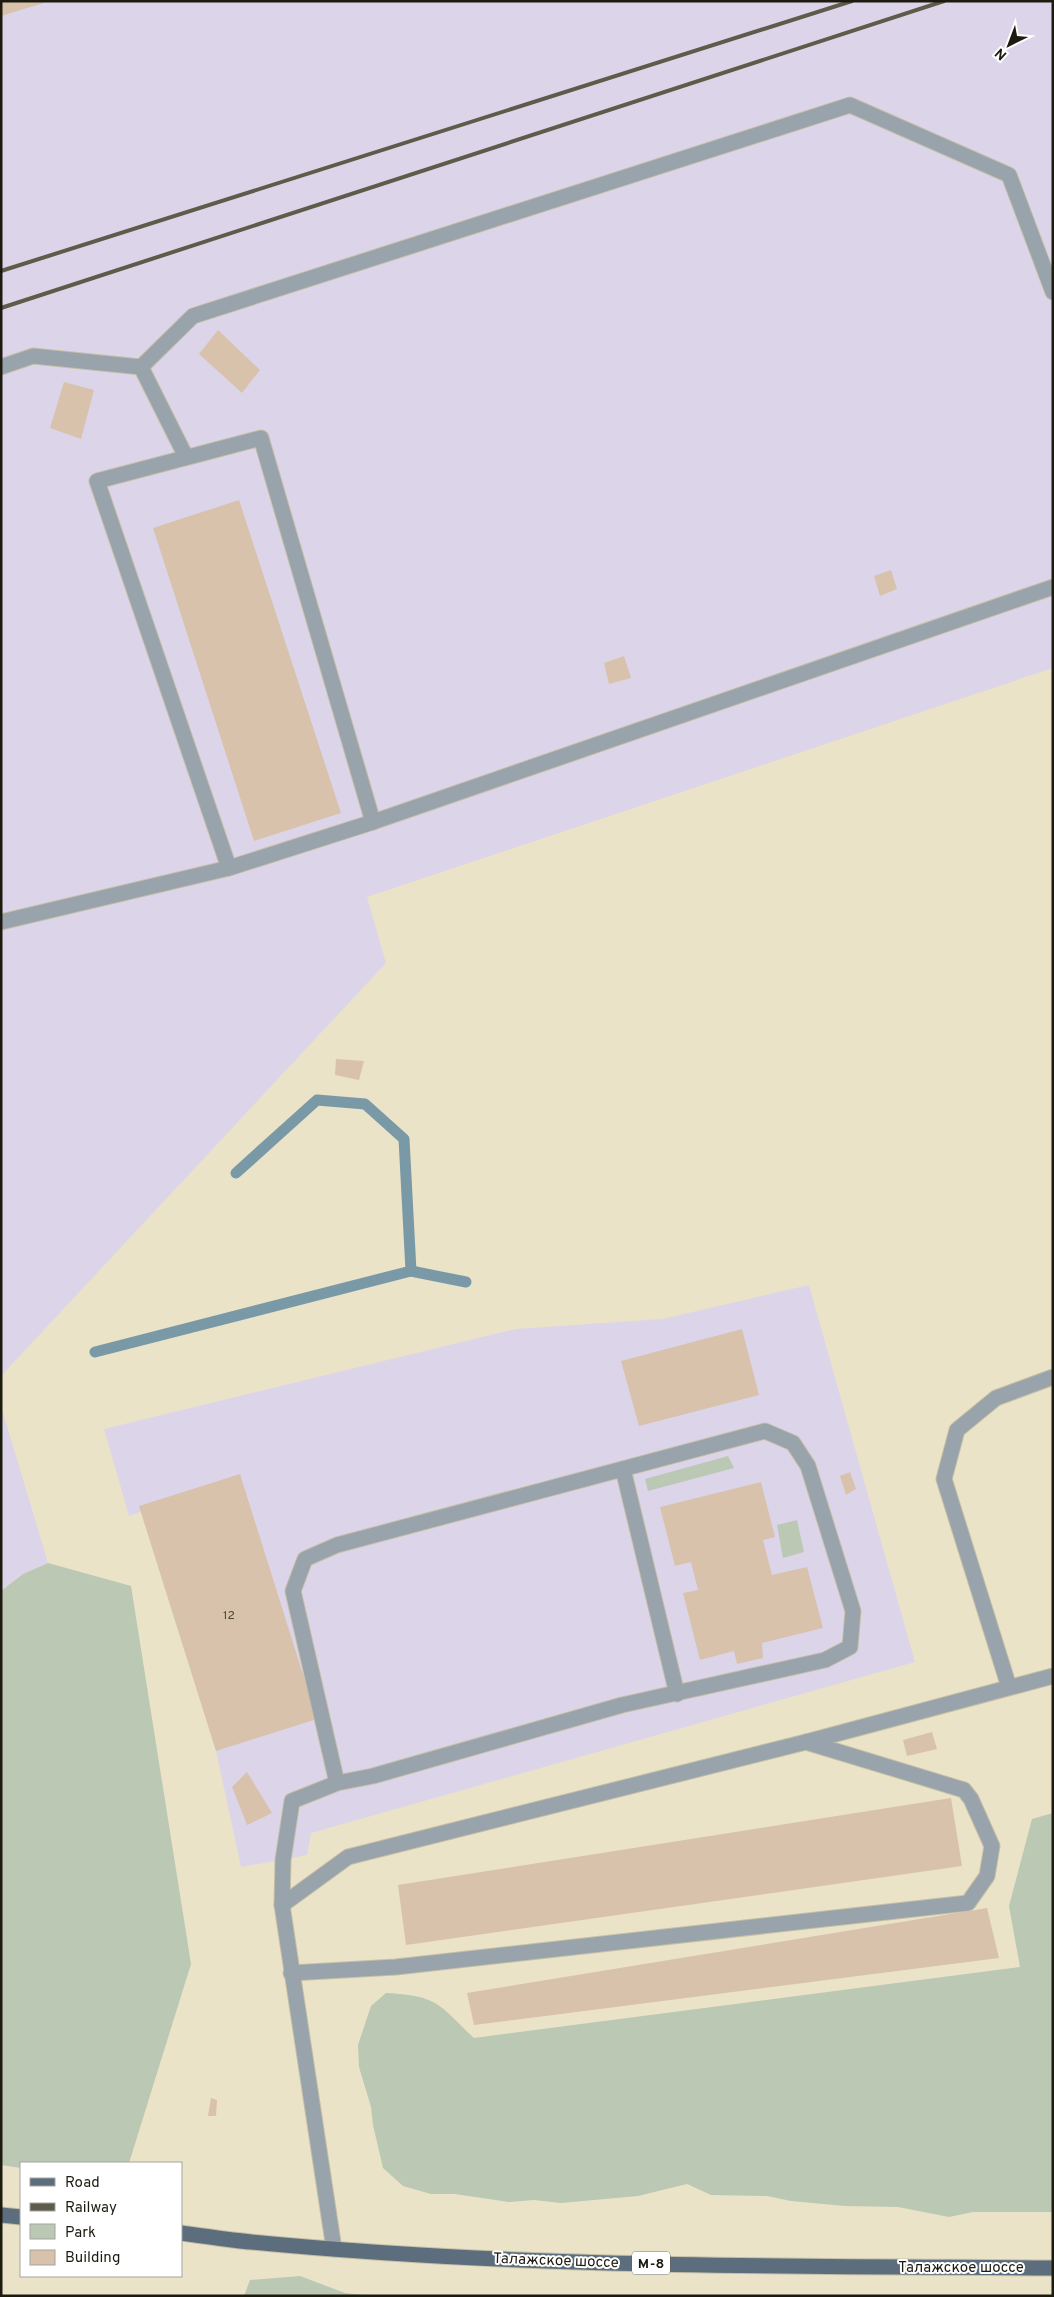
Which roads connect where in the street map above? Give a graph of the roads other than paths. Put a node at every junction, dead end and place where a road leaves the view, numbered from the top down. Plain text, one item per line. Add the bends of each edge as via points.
1 (1053, 292) edge
2 (1, 367) edge
3 (141, 367) junction
4 (186, 457) junction
5 (1053, 588) edge
6 (373, 822) junction
7 (229, 868) junction
8 (1, 922) edge
9 (1053, 1377) edge
10 (623, 1469) junction
11 (1053, 1676) edge
12 (1009, 1687) junction
13 (678, 1694) junction
14 (806, 1742) junction
15 (337, 1783) junction
16 (282, 1905) junction
17 (291, 1973) junction
18 (1, 2215) edge
19 (20, 2217) edge
20 (182, 2234) edge
21 (334, 2249) junction
22 (1053, 2268) edge

1 - 3 lane via 1009,175 850,105 193,316
2 - 3 lane via 33,356
3 - 4 lane
4 - 6 lane via 261,438
4 - 7 lane via 97,481
5 - 6 lane
6 - 7 lane
7 - 8 lane
9 - 12 lane via 996,1398 957,1430 944,1479
10 - 13 lane
10 - 13 lane via 765,1431 793,1444 808,1466 853,1611 850,1647 825,1660
10 - 15 lane via 337,1545 305,1559 293,1592
11 - 12 lane
12 - 14 lane
13 - 15 lane via 622,1705 373,1776
14 - 16 lane via 348,1857
14 - 17 lane via 964,1790 992,1846 987,1876 968,1902 396,1966
15 - 16 lane via 292,1801 283,1860
16 - 17 lane
17 - 21 lane
18 - 19 main road
20 - 21 main road, Талажское шоссе / М-8
21 - 22 main road, Талажское шоссе / М-8 via 548,2261

